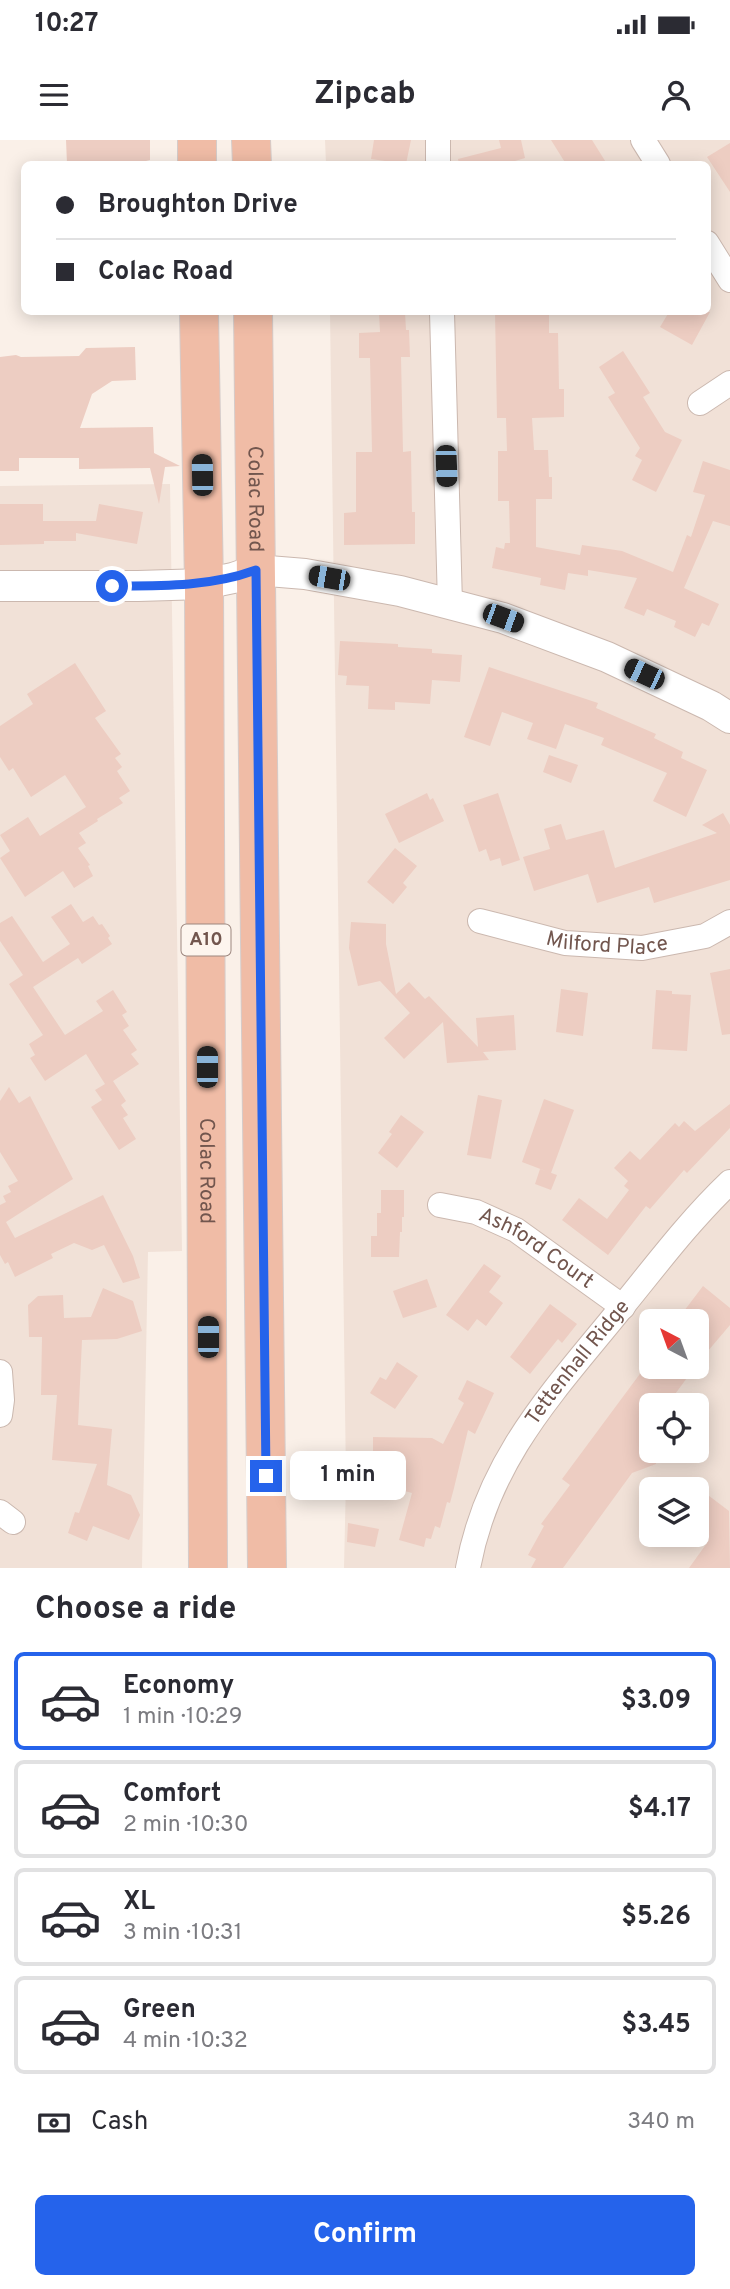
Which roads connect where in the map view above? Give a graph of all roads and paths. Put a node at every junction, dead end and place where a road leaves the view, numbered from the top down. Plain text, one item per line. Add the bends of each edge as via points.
1 (197, 140) edge
2 (251, 140) edge
3 (438, 140) edge
4 (643, 140) edge
5 (197, 161) edge
6 (251, 161) edge
7 (438, 161) edge
8 (656, 161) edge
9 (711, 249) edge
10 (730, 279) edge
11 (199, 315) edge
12 (253, 315) edge
13 (442, 315) edge
14 (730, 383) edge
15 (700, 403) dead end
16 (231, 577) junction
17 (0, 586) edge
18 (450, 604) junction
19 (730, 718) edge
20 (480, 921) dead end
21 (730, 922) edge
22 (730, 1182) edge
23 (440, 1205) dead end
24 (623, 1307) junction
25 (0, 1372) edge
26 (0, 1415) edge
27 (208, 1568) edge
28 (267, 1568) edge
29 (468, 1568) edge

1 - 5 highway
2 - 6 highway
3 - 7 street
4 - 8 street
9 - 10 street
11 - 16 highway, Colac Road / A10
12 - 16 highway, Colac Road / A10
13 - 18 street
14 - 15 street
16 - 17 street via 138,586
16 - 18 street via 319,576
16 - 27 highway, Colac Road / A10
16 - 28 highway, Colac Road / A10
18 - 19 street via 503,618 607,657
20 - 21 street, Milford Place via 565,943 642,948 705,936
22 - 24 street, Tettenhall Ridge via 692,1221
23 - 24 street, Ashford Court via 476,1212 516,1230
24 - 29 street, Tettenhall Ridge via 510,1452 478,1524
25 - 26 street

